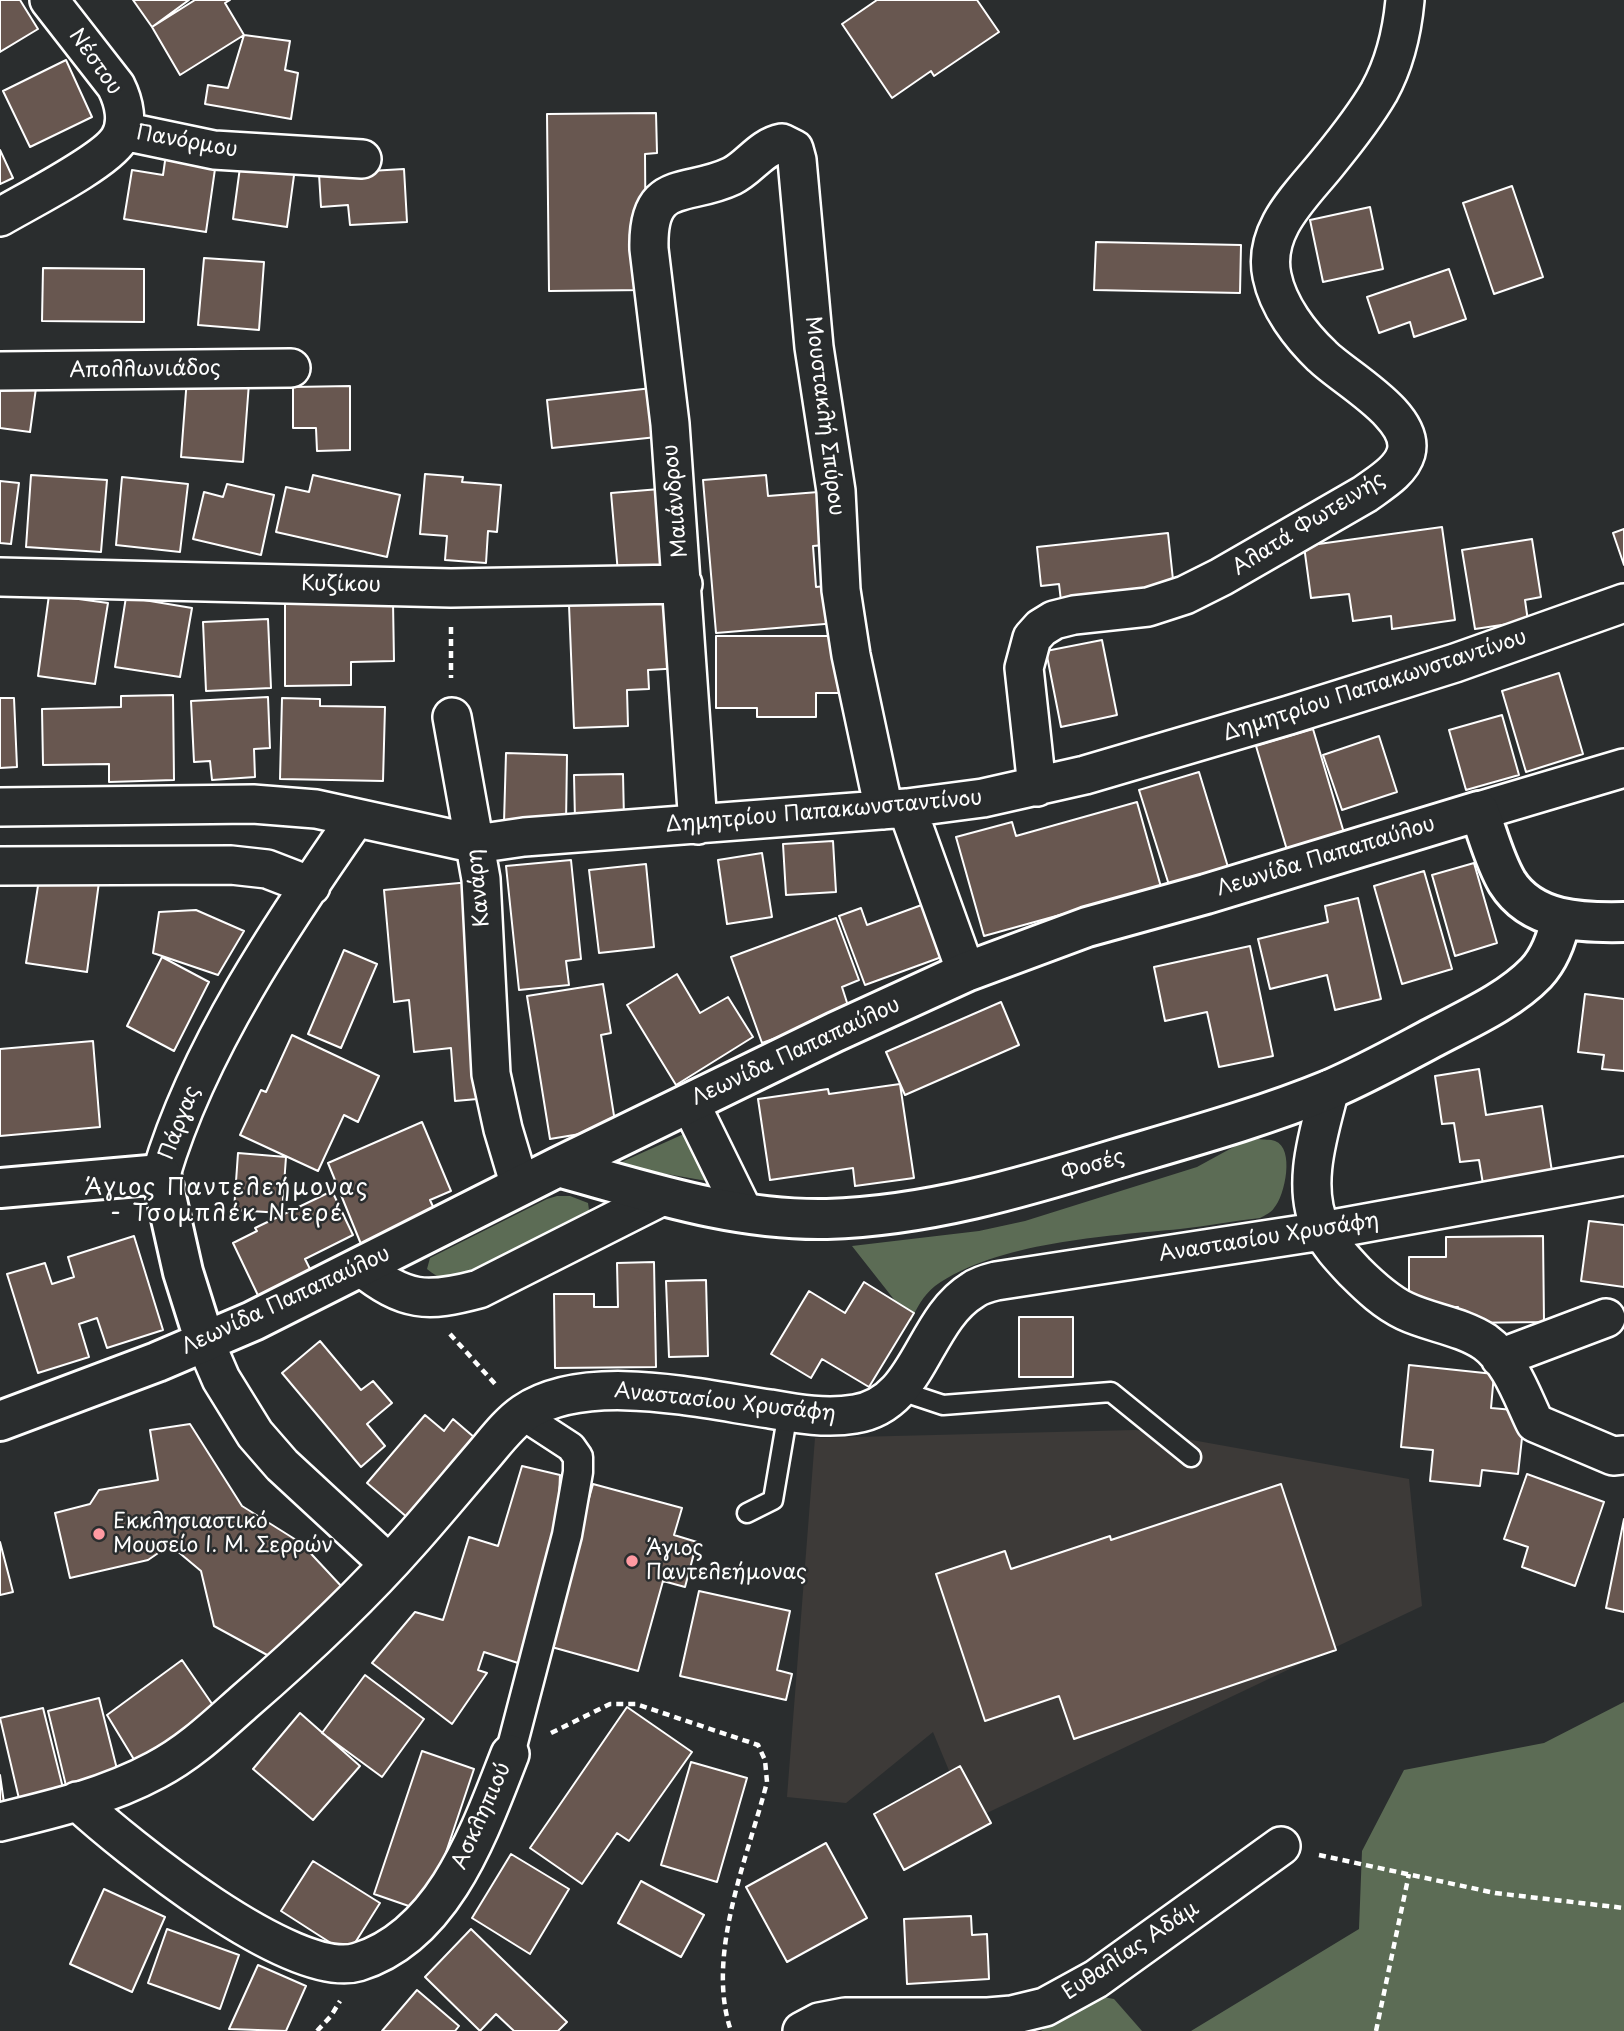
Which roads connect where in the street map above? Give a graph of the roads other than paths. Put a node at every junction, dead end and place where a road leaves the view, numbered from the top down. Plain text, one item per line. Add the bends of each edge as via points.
1 (49, 0) edge
2 (1405, 0) edge
3 (123, 131) junction
4 (362, 159) dead end
5 (679, 191) joint
6 (0, 217) edge
7 (291, 368) dead end
8 (0, 371) edge
9 (0, 577) edge
10 (682, 584) junction
11 (1624, 603) edge
12 (452, 718) road end
13 (1624, 768) edge
14 (1037, 787) junction
15 (0, 807) edge
16 (896, 809) junction
17 (1479, 811) junction
18 (356, 818) junction
19 (698, 825) junction
20 (475, 844) junction
21 (0, 866) edge
22 (311, 887) junction
23 (1561, 918) junction
24 (1624, 922) edge
25 (966, 972) junction
26 (1330, 1089) junction
27 (690, 1102) junction
28 (558, 1167) junction
29 (161, 1174) junction
30 (1624, 1176) edge
31 (520, 1186) junction
32 (0, 1188) edge
33 (663, 1196) junction
34 (744, 1213) junction
35 (1322, 1231) junction
36 (361, 1267) junction
37 (1606, 1318) dead end
38 (205, 1342) junction
39 (1506, 1366) junction
40 (904, 1386) junction
41 (789, 1412) junction
42 (522, 1415) junction
43 (0, 1421) edge
44 (1624, 1455) edge
45 (1191, 1457) dead end
46 (747, 1513) dead end
47 (389, 1564) junction
48 (510, 1754) joint
49 (77, 1801) junction
50 (0, 1822) edge
51 (1281, 1846) road end
52 (802, 2031) edge

1 - 3 street, Νέστου via 117,86 123,102
2 - 14 street, Αλατά Φωτεινής via 1394,60 1382,85 1359,122 1291,206 1272,244 1270,264 1279,297 1295,324 1323,358 1398,422 1406,439 1406,454 1388,478 1366,494 1185,595 1148,607 1074,615 1041,628 1032,638 1024,668
3 - 4 street, Πανόρμου via 214,150
3 - 6 street, Πανόρμου via 97,160
5 - 10 street, Μαιάνδρου via 656,208 649,237
5 - 16 street, Μουστακλή Σπύρου via 731,177 775,144 794,149 851,655
7 - 8 street, Απολλωνιάδος
9 - 10 street, Κυζίκου via 451,588
10 - 19 street, Μαιάνδρου
11 - 14 street, Δημητρίου Παπακωνσταντίνου via 1363,692
12 - 20 street, Κανάρη
13 - 17 street, Λεωνίδα Παπαπαύλου
14 - 16 street, Δημητρίου Παπακωνσταντίνου
15 - 18 street, Δημητρίου Παπακωνσταντίνου via 253,804 316,809
16 - 19 street, Δημητρίου Παπακωνσταντίνου
16 - 25 street
17 - 23 main road via 1513,890 1547,915
17 - 25 main road, Λεωνίδα Παπαπαύλου via 1087,927
18 - 20 street, Δημητρίου Παπακωνσταντίνου
18 - 22 street, Πάργας
19 - 20 street, Δημητρίου Παπακωνσταντίνου
20 - 31 street, Κανάρη via 481,879 491,1074
21 - 22 street via 232,865 267,869
22 - 29 street, Πάργας via 242,996 197,1079
23 - 24 main road
23 - 26 main road, Φοσές via 1547,958 1515,989 1461,1023
25 - 27 main road, Λεωνίδα Παπαπαύλου
26 - 34 main road, Φοσές via 1198,1135 944,1207 823,1219
26 - 35 street via 1313,1175 1315,1211
27 - 28 main road, Λεωνίδα Παπαπαύλου
27 - 34 street
28 - 31 main road, Λεωνίδα Παπαπαύλου
28 - 33 main road, Φοσές
29 - 32 main road
29 - 38 main road, Πάργας via 183,1272
30 - 35 street, Αναστασίου Χρυσάφη
31 - 36 main road, Λεωνίδα Παπαπαύλου
33 - 34 main road, Φοσές
33 - 36 street via 462,1294 434,1299 412,1296
35 - 39 street via 1362,1280 1396,1306 1477,1338
35 - 40 street, Αναστασίου Χρυσάφη via 982,1285 951,1310
36 - 38 main road, Λεωνίδα Παπαπαύλου
37 - 39 street
38 - 43 main road, Λεωνίδα Παπαπαύλου
38 - 47 street, Πάργας via 221,1379 255,1434
39 - 44 street via 1535,1423 1613,1456
40 - 41 street, Αναστασίου Χρυσάφη via 889,1401 859,1414
40 - 45 lane via 916,1396 943,1405 1111,1392
41 - 42 street, Αναστασίου Χρυσάφη via 669,1395 594,1391 558,1397
41 - 46 lane via 773,1500
42 - 47 street, Αναστασίου Χρυσάφη
42 - 48 street, Ασκληπιού via 571,1447 578,1457 578,1472 564,1547
47 - 49 street, Αναστασίου Χρυσάφη via 291,1662 183,1754 120,1788
48 - 49 street, Ασκληπιού via 474,1842 450,1885 400,1939 357,1962 317,1959 236,1922 139,1855
49 - 50 street, Αναστασίου Χρυσάφη
51 - 52 street, Ευθαλίας Αδάμ via 1096,1979 1045,2007 1012,2015 845,2018 819,2022

